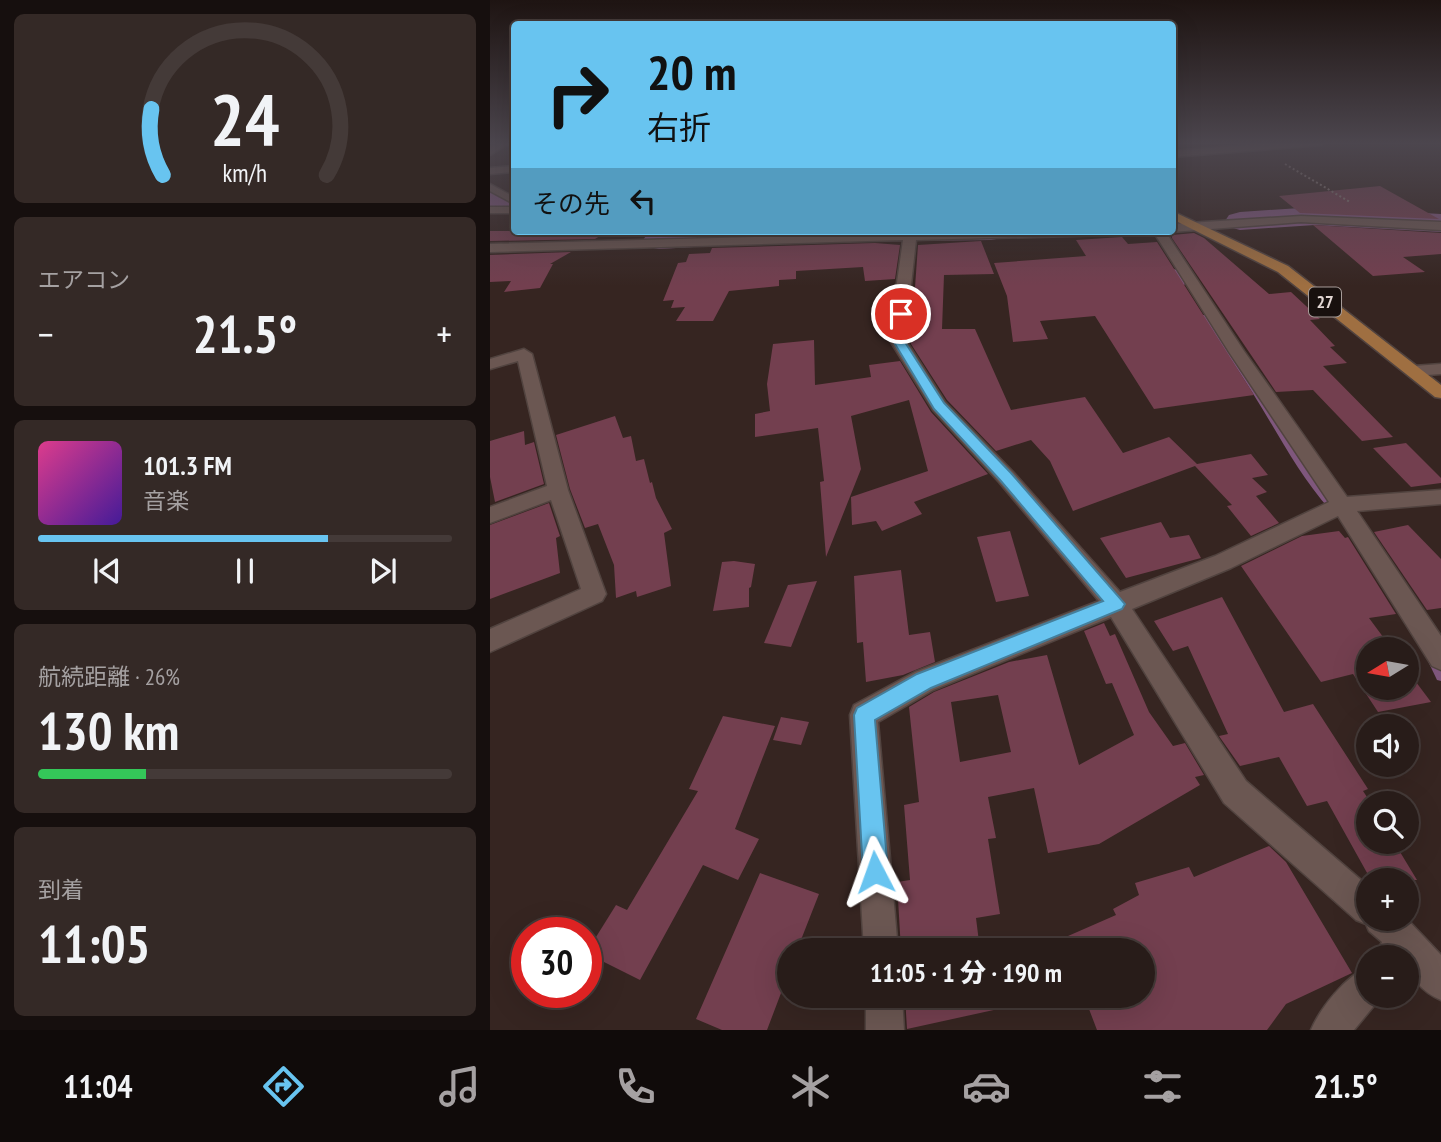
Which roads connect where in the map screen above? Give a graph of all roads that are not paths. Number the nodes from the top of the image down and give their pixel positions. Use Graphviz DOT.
graph roads {
  1 [pos="495,190"];
  2 [pos="511,199"];
  3 [pos="490,210"];
  4 [pos="511,210"];
  5 [pos="1176,216"];
  6 [pos="1193,223"];
  7 [pos="1441,226"];
  8 [pos="1176,228"];
  9 [pos="648,235"];
  10 [pos="977,235"];
  11 [pos="1162,235"];
  12 [pos="749,236"];
  13 [pos="910,237"];
  14 [pos="644,244"];
  15 [pos="490,248"];
  16 [pos="490,364"];
  17 [pos="1441,369"];
  18 [pos="1414,371"];
  19 [pos="1441,393"];
  20 [pos="558,490"];
  21 [pos="1441,497"];
  22 [pos="1342,505"];
  23 [pos="490,515"];
  24 [pos="1116,604"];
  25 [pos="490,641"];
  26 [pos="1441,658"];
  27 [pos="1356,898"];
  28 [pos="880,938"];
  29 [pos="1393,939"];
  30 [pos="1441,982"];
  31 [pos="1356,999"];
  32 [pos="884,1008"];
  33 [pos="885,1030"];
  34 [pos="1330,1030"];
  1 -- 2 [label="street"];
  3 -- 4 [label="street"];
  5 -- 6 [label="main road, 27"];
  6 -- 7 [label="street"];
  6 -- 8 [label="street"];
  6 -- 18 [label="main road, 27"];
  9 -- 14 [label="street"];
  10 -- 13 [label="street"];
  11 -- 22 [label="street"];
  12 -- 13 [label="street"];
  12 -- 14 [label="street"];
  13 -- 24 [label="street"];
  14 -- 15 [label="street"];
  16 -- 20 [label="street"];
  17 -- 18 [label="street"];
  18 -- 19 [label="main road, 27"];
  20 -- 23 [label="street"];
  20 -- 25 [label="street"];
  21 -- 22 [label="street"];
  22 -- 24 [label="street"];
  22 -- 26 [label="street"];
  24 -- 27 [label="street"];
  24 -- 28 [label="street"];
  29 -- 30 [label="street"];
  31 -- 34 [label="street"];
  32 -- 33 [label="street"];
}
